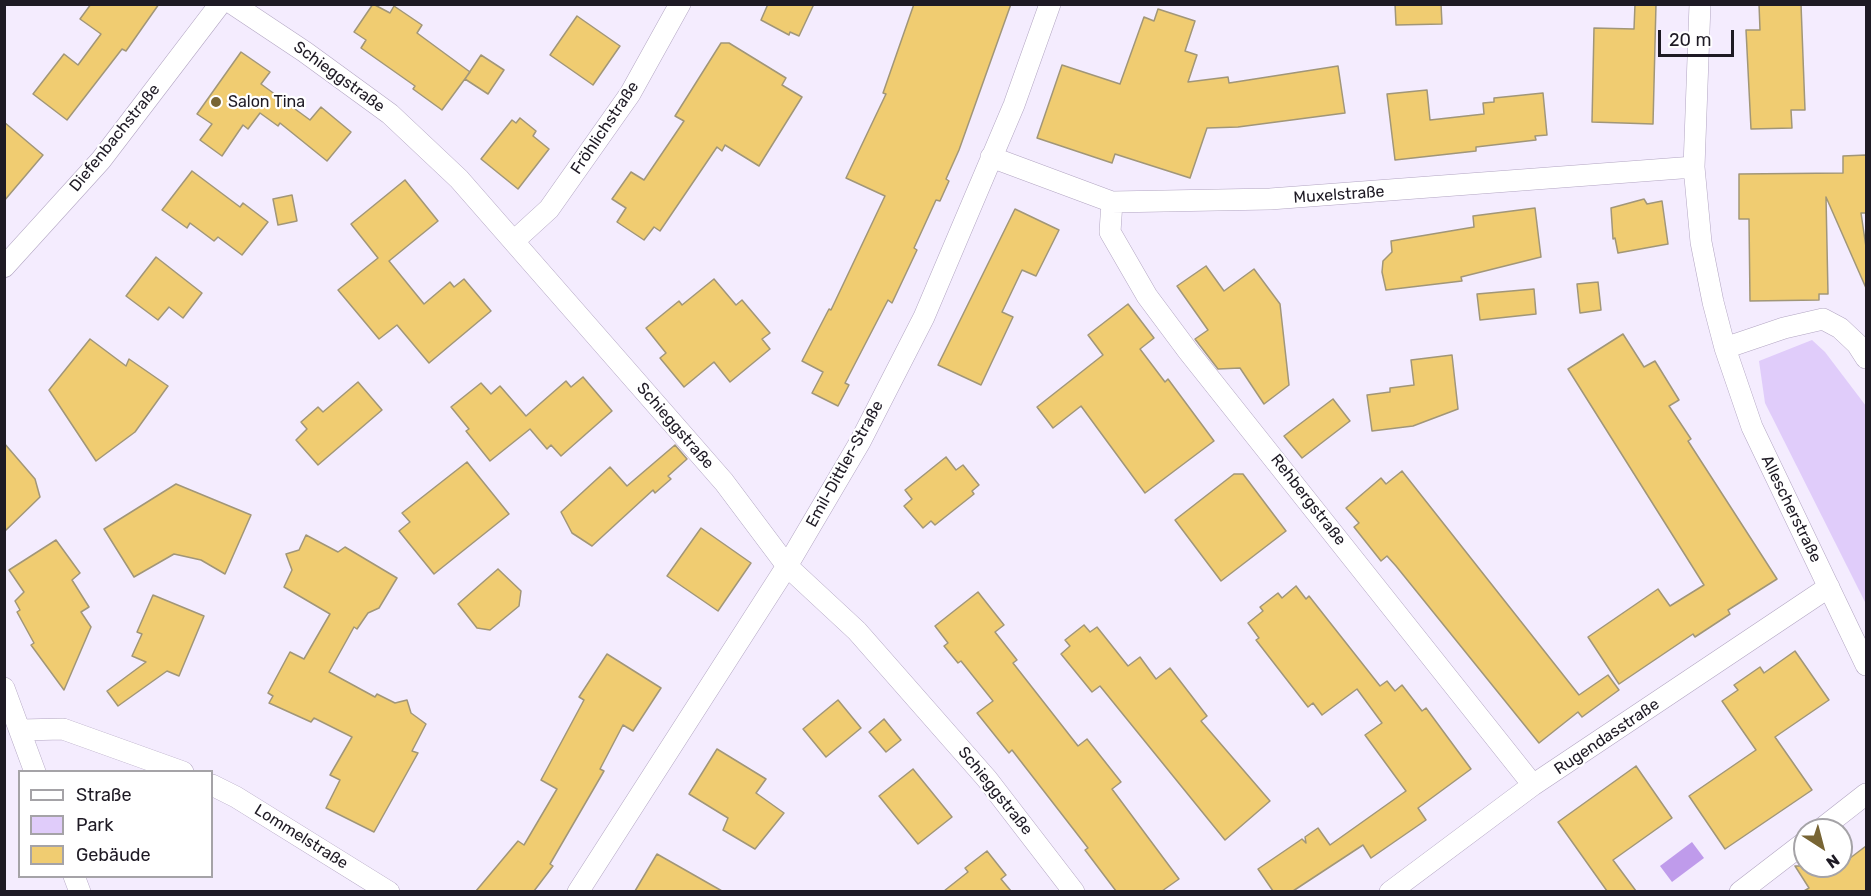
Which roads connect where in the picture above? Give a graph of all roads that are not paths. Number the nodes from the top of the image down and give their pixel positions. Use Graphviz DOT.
graph roads {
  1 [pos="220,4"];
  2 [pos="233,4"];
  3 [pos="681,4"];
  4 [pos="1050,4"];
  5 [pos="1700,4"];
  6 [pos="991,158"];
  7 [pos="1694,167"];
  8 [pos="1112,202"];
  9 [pos="514,241"];
  10 [pos="4,267"];
  11 [pos="1725,348"];
  12 [pos="1866,358"];
  13 [pos="787,566"];
  14 [pos="1829,587"];
  15 [pos="1866,665"];
  16 [pos="4,688"];
  17 [pos="21,730"];
  18 [pos="35,770"];
  19 [pos="180,770"];
  20 [pos="1533,785"];
  21 [pos="213,786"];
  22 [pos="1866,794"];
  23 [pos="1835,818"];
  24 [pos="1793,851"];
  25 [pos="389,891"];
  26 [pos="578,891"];
  27 [pos="1074,891"];
  28 [pos="1390,891"];
  29 [pos="1740,891"];
  1 -- 10 [label="street, Diefenbachstraße"];
  2 -- 9 [label="street, Schieggstraße"];
  3 -- 9 [label="street, Fröhlichstraße"];
  4 -- 6 [label="street, Emil-Dittler-Straße"];
  5 -- 7 [label="street, Allescherstraße"];
  6 -- 8 [label="street, Muxelstraße"];
  6 -- 13 [label="street, Emil-Dittler-Straße"];
  7 -- 8 [label="street, Muxelstraße"];
  7 -- 11 [label="street, Allescherstraße"];
  8 -- 20 [label="street, Rehbergstraße"];
  9 -- 13 [label="street, Schieggstraße"];
  11 -- 12 [label="street"];
  11 -- 14 [label="street, Allescherstraße"];
  13 -- 26 [label="street, Emil-Dittler-Straße"];
  13 -- 27 [label="street, Schieggstraße"];
  14 -- 15 [label="street, Allescherstraße"];
  14 -- 20 [label="street, Rugendasstraße"];
  16 -- 17 [label="street"];
  17 -- 18 [label="street"];
  17 -- 19 [label="street"];
  20 -- 28 [label="street, Rugendasstraße"];
  21 -- 25 [label="street, Lommelstraße"];
  22 -- 23 [label="street"];
  24 -- 29 [label="street"];
}
